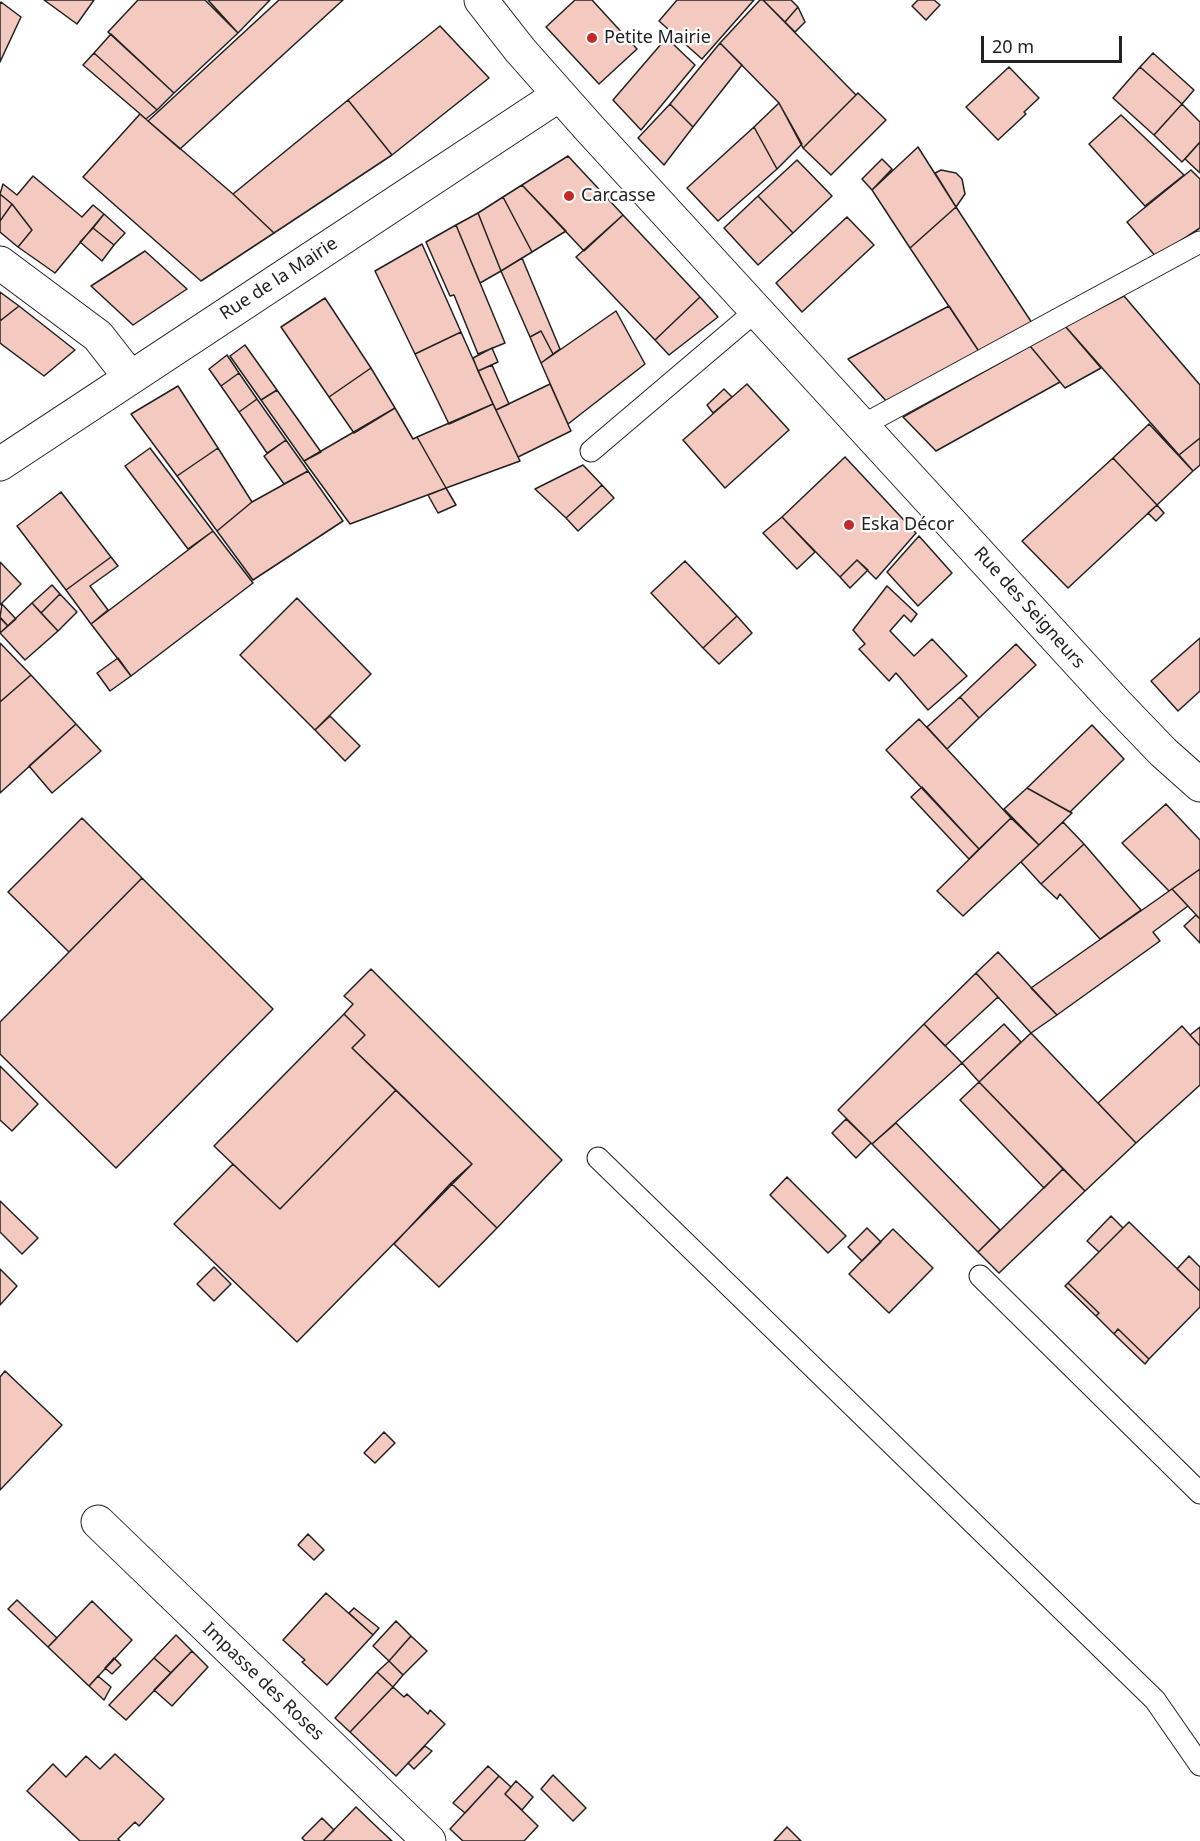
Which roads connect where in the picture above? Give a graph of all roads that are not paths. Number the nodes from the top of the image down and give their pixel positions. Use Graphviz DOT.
graph roads {
  1 [pos="481,0"];
  2 [pos="559,95"];
  3 [pos="1200,242"];
  4 [pos="0,263"];
  5 [pos="757,310"];
  6 [pos="130,377"];
  7 [pos="863,425"];
  8 [pos="591,451"];
  9 [pos="0,464"];
  10 [pos="1200,785"];
  11 [pos="598,1158"];
  12 [pos="980,1276"];
  13 [pos="1200,1493"];
  14 [pos="98,1522"];
  15 [pos="1200,1765"];
  16 [pos="429,1841"];
  1 -- 2 [label="street, Rue des Seigneurs"];
  2 -- 5 [label="street, Rue des Seigneurs"];
  2 -- 6 [label="street, Rue de la Mairie"];
  3 -- 7 [label="lane"];
  4 -- 6 [label="street"];
  5 -- 7 [label="street, Rue des Seigneurs"];
  5 -- 8 [label="lane"];
  6 -- 9 [label="street, Rue de la Mairie"];
  7 -- 10 [label="street, Rue des Seigneurs"];
  11 -- 15 [label="lane"];
  12 -- 13 [label="lane"];
  14 -- 16 [label="street, Impasse des Roses"];
}
